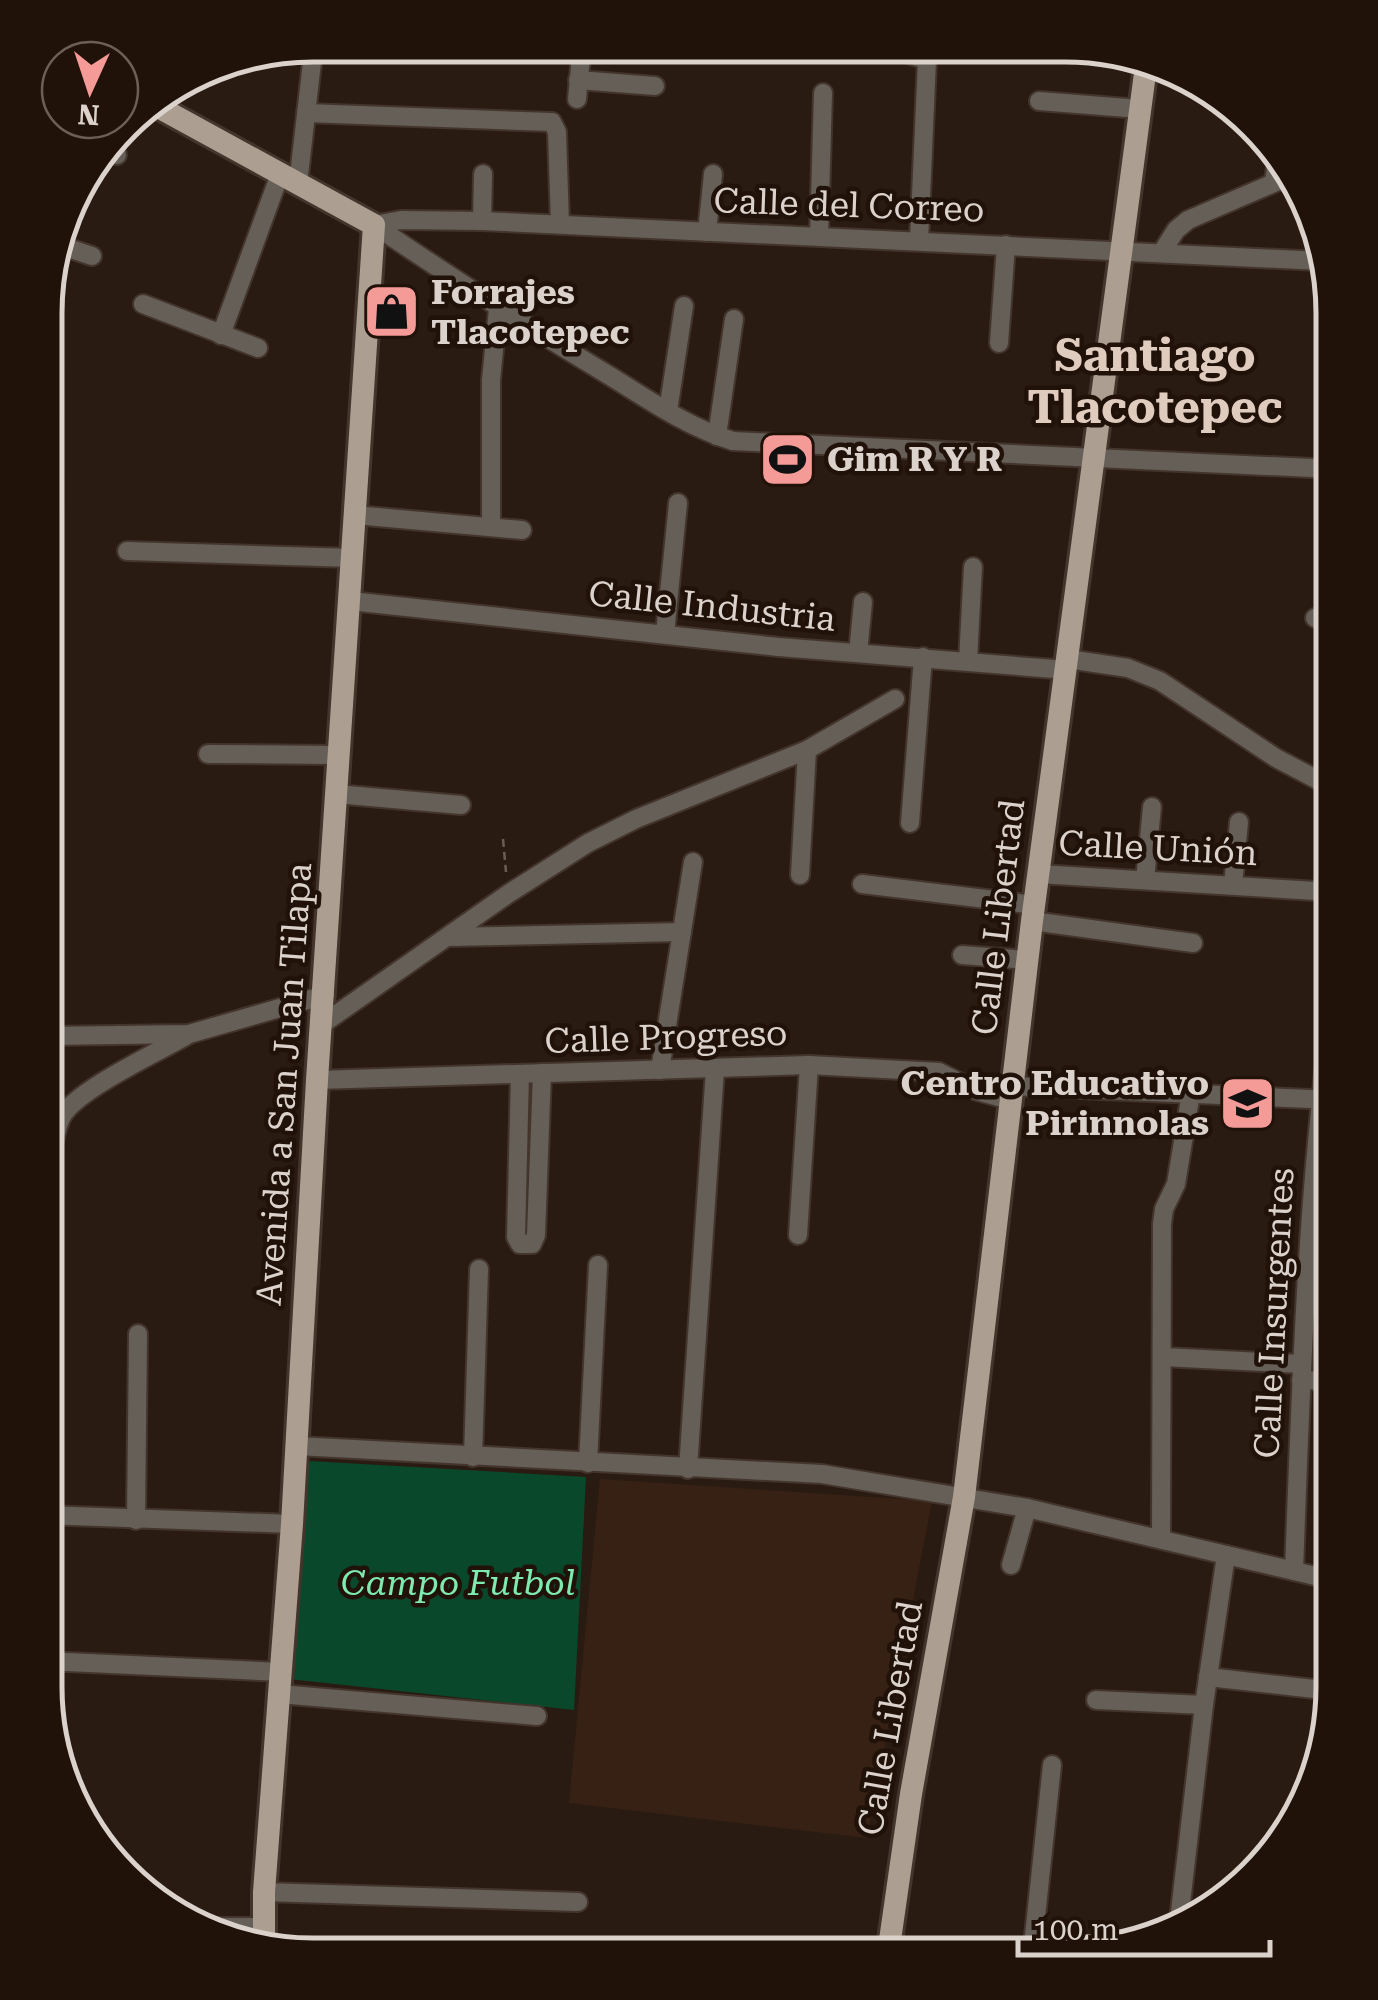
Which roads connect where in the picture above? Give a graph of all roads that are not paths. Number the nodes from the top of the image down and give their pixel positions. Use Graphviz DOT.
graph roads {
  1 [pos="929,62"];
  2 [pos="312,63"];
  3 [pos="580,63"];
  4 [pos="1145,76"];
  5 [pos="655,86"];
  6 [pos="823,93"];
  7 [pos="1039,100"];
  8 [pos="1140,108"];
  9 [pos="166,111"];
  10 [pos="306,113"];
  11 [pos="482,174"];
  12 [pos="713,174"];
  13 [pos="289,179"];
  14 [pos="1277,181"];
  15 [pos="482,220"];
  16 [pos="560,224"];
  17 [pos="374,225"];
  18 [pos="707,232"];
  19 [pos="820,236"];
  20 [pos="919,241"];
  21 [pos="1006,244"];
  22 [pos="71,249"];
  23 [pos="1121,250"];
  24 [pos="1162,252"];
  25 [pos="92,256"];
  26 [pos="1310,260"];
  27 [pos="143,304"];
  28 [pos="684,306"];
  29 [pos="498,310"];
  30 [pos="734,320"];
  31 [pos="221,335"];
  32 [pos="998,343"];
  33 [pos="258,348"];
  34 [pos="668,411"];
  35 [pos="717,436"];
  36 [pos="1095,459"];
  37 [pos="1316,468"];
  38 [pos="678,503"];
  39 [pos="355,516"];
  40 [pos="491,526"];
  41 [pos="522,530"];
  42 [pos="127,551"];
  43 [pos="352,558"];
  44 [pos="973,567"];
  45 [pos="350,601"];
  46 [pos="862,602"];
  47 [pos="665,634"];
  48 [pos="858,653"];
  49 [pos="924,657"];
  50 [pos="968,661"];
  51 [pos="1068,665"];
  52 [pos="895,699"];
  53 [pos="807,750"];
  54 [pos="208,754"];
  55 [pos="340,756"];
  56 [pos="1316,779"];
  57 [pos="336,794"];
  58 [pos="461,804"];
  59 [pos="1152,807"];
  60 [pos="1239,822"];
  61 [pos="910,823"];
  62 [pos="692,862"];
  63 [pos="1039,874"];
  64 [pos="800,875"];
  65 [pos="1145,880"];
  66 [pos="862,884"];
  67 [pos="1233,885"];
  68 [pos="1316,891"];
  69 [pos="1033,913"];
  70 [pos="682,932"];
  71 [pos="448,938"];
  72 [pos="1194,943"];
  73 [pos="962,954"];
  74 [pos="1027,960"];
  75 [pos="325,995"];
  76 [pos="322,1025"];
  77 [pos="189,1034"];
  78 [pos="62,1036"];
  79 [pos="809,1065"];
  80 [pos="716,1068"];
  81 [pos="660,1070"];
  82 [pos="520,1074"];
  83 [pos="542,1074"];
  84 [pos="317,1080"];
  85 [pos="1011,1093"];
  86 [pos="1192,1093"];
  87 [pos="1315,1099"];
  88 [pos="520,1106"];
  89 [pos="541,1106"];
  90 [pos="62,1118"];
  91 [pos="1315,1220"];
  92 [pos="798,1236"];
  93 [pos="598,1265"];
  94 [pos="480,1268"];
  95 [pos="138,1334"];
  96 [pos="1163,1357"];
  97 [pos="1302,1372"];
  98 [pos="1315,1376"];
  99 [pos="297,1446"];
  100 [pos="473,1456"];
  101 [pos="588,1463"];
  102 [pos="688,1469"];
  103 [pos="964,1497"];
  104 [pos="1028,1508"];
  105 [pos="62,1516"];
  106 [pos="136,1520"];
  107 [pos="292,1524"];
  108 [pos="1161,1538"];
  109 [pos="1226,1556"];
  110 [pos="1011,1565"];
  111 [pos="1294,1570"];
  112 [pos="1315,1576"];
  113 [pos="62,1663"];
  114 [pos="1208,1677"];
  115 [pos="280,1683"];
  116 [pos="1315,1689"];
  117 [pos="1096,1700"];
  118 [pos="1204,1705"];
  119 [pos="538,1716"];
  120 [pos="1052,1765"];
  121 [pos="264,1892"];
  122 [pos="578,1902"];
  123 [pos="1180,1909"];
  124 [pos="263,1933"];
  125 [pos="890,1938"];
  126 [pos="1034,1938"];
  1 -- 20 [label="street"];
  2 -- 10 [label="street"];
  3 -- 5 [label="street"];
  4 -- 8 [label="main road, Calle Libertad"];
  6 -- 19 [label="street"];
  7 -- 8 [label="street"];
  8 -- 23 [label="main road, Calle Libertad"];
  9 -- 13 [label="main road"];
  10 -- 13 [label="street"];
  10 -- 16 [label="street"];
  11 -- 15 [label="street"];
  12 -- 18 [label="street"];
  13 -- 17 [label="main road"];
  13 -- 31 [label="street"];
  14 -- 24 [label="street"];
  15 -- 16 [label="street, Calle del Correo"];
  15 -- 17 [label="street, Calle del Correo"];
  16 -- 18 [label="street, Calle del Correo"];
  17 -- 29 [label="street"];
  17 -- 39 [label="main road, Avenida a San Juan Tilapa"];
  18 -- 19 [label="street, Calle del Correo"];
  19 -- 20 [label="street, Calle del Correo"];
  20 -- 21 [label="street, Calle del Correo"];
  21 -- 23 [label="street, Calle del Correo"];
  21 -- 32 [label="street"];
  22 -- 25 [label="street"];
  23 -- 24 [label="street, Calle del Correo"];
  23 -- 36 [label="main road, Calle Libertad"];
  24 -- 26 [label="street, Calle del Correo"];
  27 -- 31 [label="street"];
  28 -- 34 [label="street"];
  29 -- 34 [label="street"];
  29 -- 40 [label="street"];
  30 -- 35 [label="street"];
  31 -- 33 [label="street"];
  34 -- 35 [label="street"];
  35 -- 36 [label="street"];
  36 -- 37 [label="street"];
  36 -- 51 [label="main road, Calle Libertad"];
  38 -- 47 [label="street"];
  39 -- 40 [label="street"];
  39 -- 43 [label="main road, Avenida a San Juan Tilapa"];
  40 -- 41 [label="street"];
  42 -- 43 [label="street"];
  43 -- 45 [label="main road, Avenida a San Juan Tilapa"];
  44 -- 50 [label="street"];
  45 -- 47 [label="street, Calle Industria"];
  45 -- 55 [label="main road, Avenida a San Juan Tilapa"];
  46 -- 48 [label="street"];
  47 -- 48 [label="street, Calle Industria"];
  48 -- 49 [label="street, Calle Industria"];
  49 -- 50 [label="street, Calle Industria"];
  49 -- 61 [label="street"];
  50 -- 51 [label="street, Calle Industria"];
  51 -- 56 [label="street, Calle Industria"];
  51 -- 63 [label="main road, Calle Libertad"];
  52 -- 53 [label="street"];
  53 -- 64 [label="street"];
  53 -- 71 [label="street"];
  54 -- 55 [label="street"];
  55 -- 57 [label="main road, Avenida a San Juan Tilapa"];
  57 -- 58 [label="street"];
  57 -- 75 [label="main road, Avenida a San Juan Tilapa"];
  59 -- 65 [label="street"];
  60 -- 67 [label="street"];
  62 -- 70 [label="street"];
  63 -- 65 [label="street, Calle Unión"];
  63 -- 69 [label="main road, Calle Libertad"];
  65 -- 67 [label="street, Calle Unión"];
  66 -- 69 [label="street"];
  67 -- 68 [label="street, Calle Unión"];
  69 -- 72 [label="street"];
  69 -- 74 [label="main road, Calle Libertad"];
  70 -- 71 [label="street"];
  70 -- 81 [label="street"];
  71 -- 76 [label="street"];
  73 -- 74 [label="street"];
  74 -- 85 [label="main road, Calle Libertad"];
  75 -- 76 [label="main road, Avenida a San Juan Tilapa"];
  75 -- 77 [label="street"];
  76 -- 84 [label="main road, Avenida a San Juan Tilapa"];
  77 -- 78 [label="street"];
  77 -- 90 [label="street"];
  79 -- 80 [label="street, Calle Progreso"];
  79 -- 85 [label="street, Calle Progreso"];
  79 -- 92 [label="street"];
  80 -- 81 [label="street, Calle Progreso"];
  80 -- 102 [label="street"];
  81 -- 83 [label="street, Calle Progreso"];
  82 -- 83 [label="street, Calle Progreso"];
  82 -- 84 [label="street, Calle Progreso"];
  82 -- 88 [label="street"];
  83 -- 89 [label="street"];
  84 -- 99 [label="main road, Avenida a San Juan Tilapa"];
  85 -- 86 [label="street, Calle Progreso"];
  85 -- 103 [label="main road, Calle Libertad"];
  86 -- 87 [label="street, Calle Progreso"];
  86 -- 96 [label="street"];
  88 -- 89 [label="street"];
  88 -- 89 [label="street"];
  91 -- 97 [label="street, Calle Insurgentes"];
  93 -- 101 [label="street"];
  94 -- 100 [label="street"];
  95 -- 106 [label="street"];
  96 -- 97 [label="street"];
  96 -- 108 [label="street"];
  97 -- 98 [label="street"];
  97 -- 111 [label="street, Calle Insurgentes"];
  99 -- 100 [label="street"];
  99 -- 107 [label="main road, Avenida a San Juan Tilapa"];
  100 -- 101 [label="street"];
  101 -- 102 [label="street"];
  102 -- 103 [label="street"];
  103 -- 104 [label="street"];
  103 -- 125 [label="main road, Calle Libertad"];
  104 -- 108 [label="street"];
  104 -- 110 [label="street"];
  105 -- 106 [label="street"];
  106 -- 107 [label="street"];
  107 -- 115 [label="main road, Avenida a San Juan Tilapa"];
  108 -- 109 [label="street"];
  109 -- 111 [label="street"];
  109 -- 114 [label="street"];
  111 -- 112 [label="street"];
  113 -- 115 [label="street"];
  114 -- 116 [label="street"];
  114 -- 118 [label="street"];
  115 -- 119 [label="street"];
  115 -- 121 [label="main road, Avenida a San Juan Tilapa"];
  117 -- 118 [label="street"];
  118 -- 123 [label="street"];
  120 -- 126 [label="street"];
  121 -- 122 [label="street"];
  121 -- 124 [label="main road, Avenida a San Juan Tilapa"];
}
